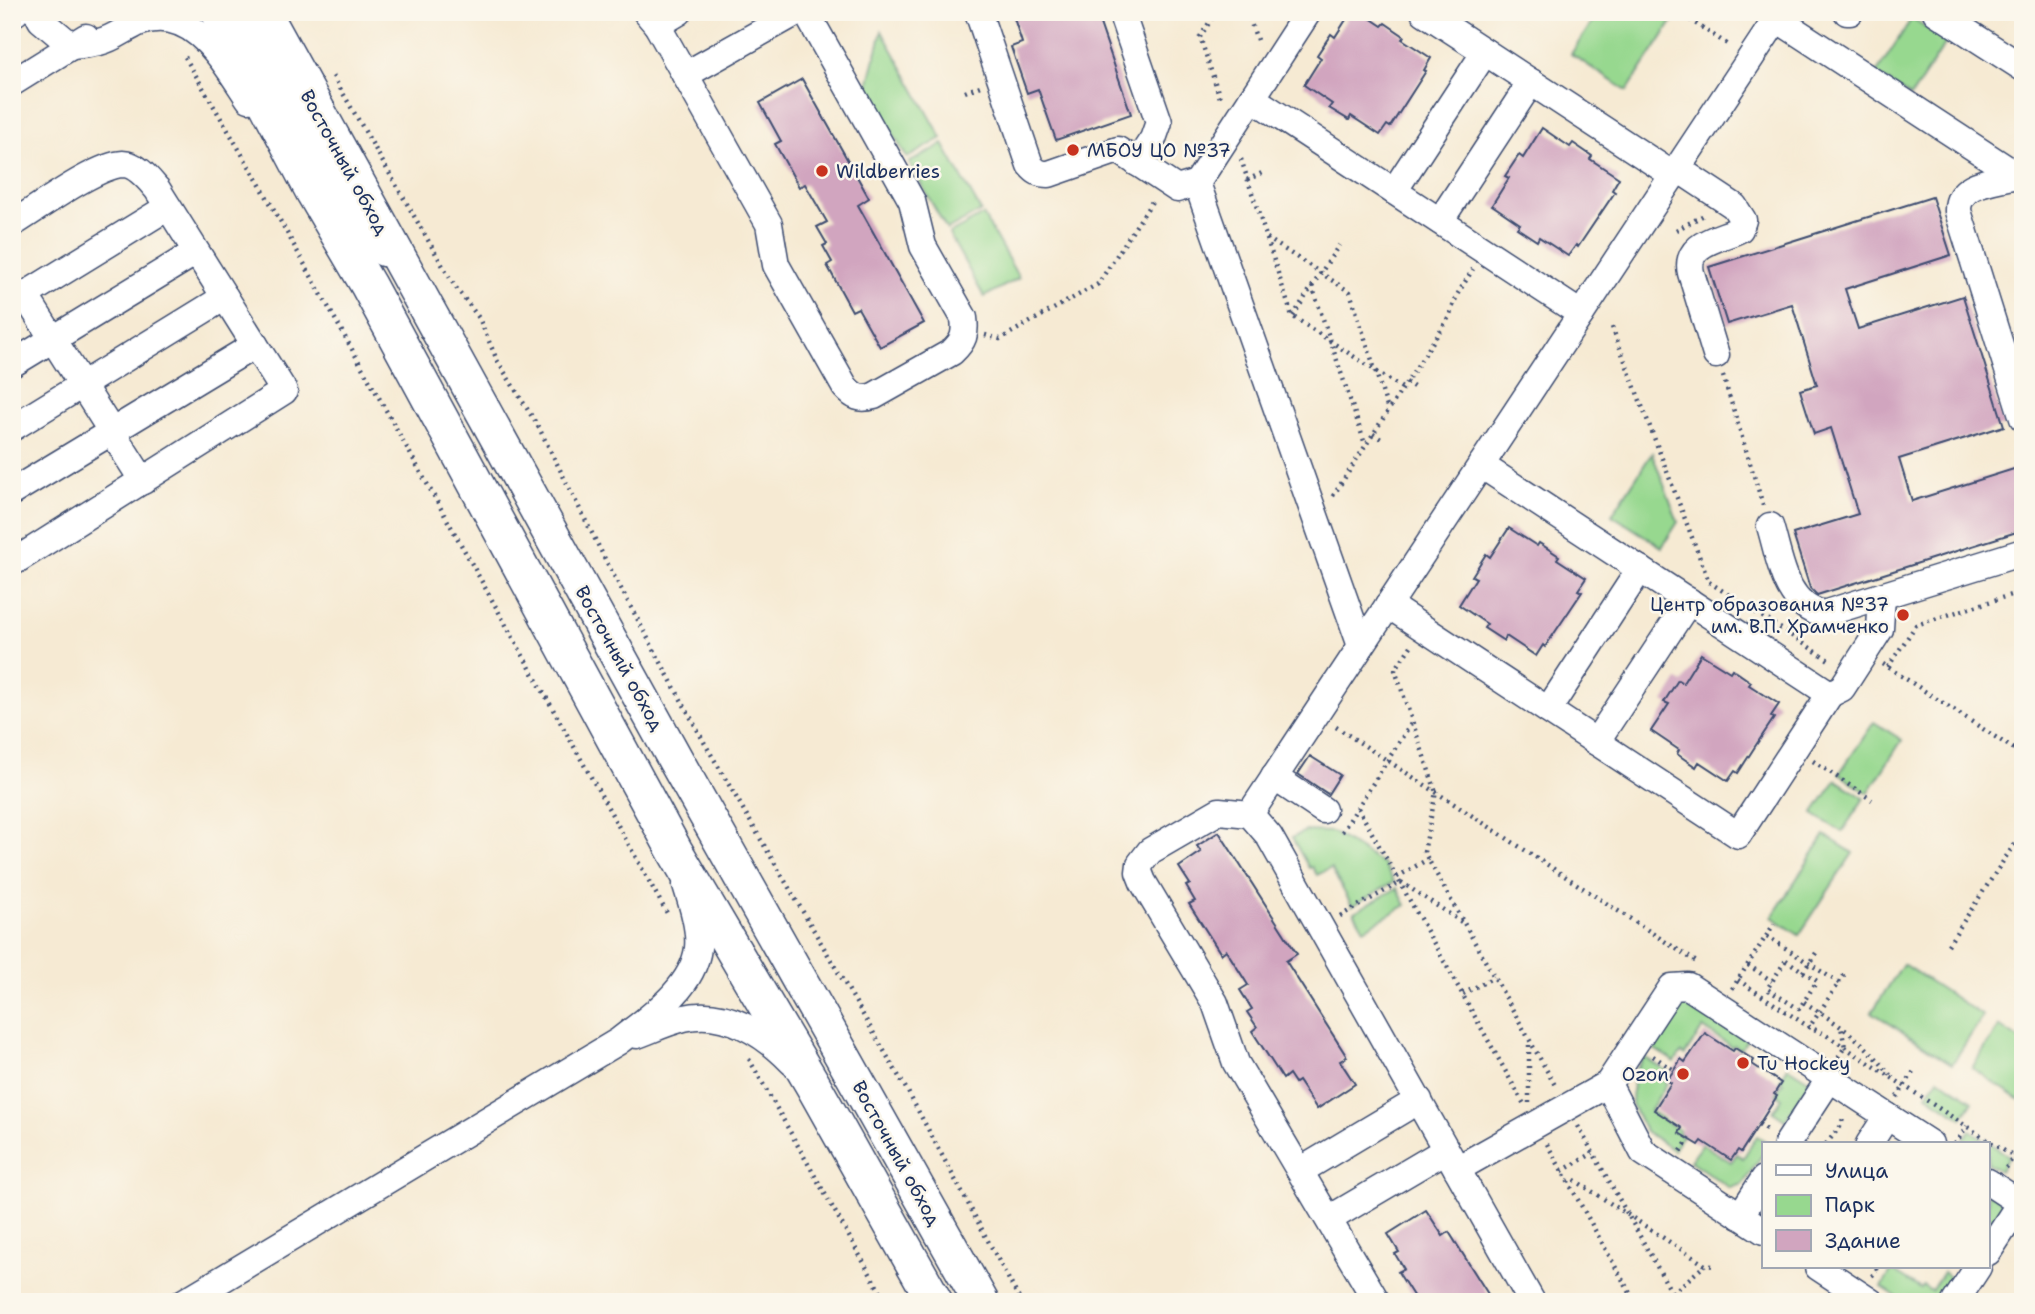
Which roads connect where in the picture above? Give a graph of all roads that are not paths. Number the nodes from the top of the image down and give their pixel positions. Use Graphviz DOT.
graph roads {
  1 [pos="37,12"];
  2 [pos="219,12"];
  3 [pos="238,12"];
  4 [pos="263,12"];
  5 [pos="797,12"];
  6 [pos="806,12"];
  7 [pos="978,12"];
  8 [pos="1121,12"];
  9 [pos="1308,12"];
  10 [pos="1424,12"];
  11 [pos="1936,12"];
  12 [pos="123,13"];
  13 [pos="660,16"];
  14 [pos="1779,16"];
  15 [pos="72,46"];
  16 [pos="1485,52"];
  17 [pos="2023,68"];
  18 [pos="685,75"];
  19 [pos="1531,82"];
  20 [pos="12,83"];
  21 [pos="1252,98"];
  22 [pos="1137,163"];
  23 [pos="1675,172"];
  24 [pos="2020,174"];
  25 [pos="1197,183"];
  26 [pos="1394,191"];
  27 [pos="314,193"];
  28 [pos="168,207"];
  29 [pos="1440,221"];
  30 [pos="12,224"];
  31 [pos="196,252"];
  32 [pos="225,297"];
  33 [pos="420,298"];
  34 [pos="18,299"];
  35 [pos="1581,314"];
  36 [pos="53,339"];
  37 [pos="255,345"];
  38 [pos="1716,355"];
  39 [pos="12,364"];
  40 [pos="82,385"];
  41 [pos="2023,418"];
  42 [pos="12,428"];
  43 [pos="112,432"];
  44 [pos="1481,465"];
  45 [pos="143,481"];
  46 [pos="12,492"];
  47 [pos="1770,526"];
  48 [pos="2023,552"];
  49 [pos="12,563"];
  50 [pos="1640,569"];
  51 [pos="1882,596"];
  52 [pos="1689,601"];
  53 [pos="1388,605"];
  54 [pos="1361,646"];
  55 [pos="1830,694"];
  56 [pos="1548,710"];
  57 [pos="1597,742"];
  58 [pos="1274,778"];
  59 [pos="1323,810"];
  60 [pos="1250,814"];
  61 [pos="676,853"];
  62 [pos="619,1041"];
  63 [pos="1827,1077"];
  64 [pos="1608,1084"];
  65 [pos="813,1085"];
  66 [pos="1419,1100"];
  67 [pos="1887,1116"];
  68 [pos="1777,1137"];
  69 [pos="1870,1142"];
  70 [pos="1927,1142"];
  71 [pos="1452,1159"];
  72 [pos="1300,1171"];
  73 [pos="1762,1182"];
  74 [pos="1990,1183"];
  75 [pos="2021,1204"];
  76 [pos="1740,1216"];
  77 [pos="1329,1220"];
  78 [pos="1762,1230"];
  79 [pos="1990,1249"];
  80 [pos="1820,1268"];
  81 [pos="1977,1268"];
  82 [pos="184,1302"];
  83 [pos="935,1302"];
  84 [pos="981,1302"];
  85 [pos="1377,1302"];
  86 [pos="1532,1302"];
  87 [pos="1871,1302"];
  88 [pos="1955,1302"];
  1 -- 15 [label="lane"];
  2 -- 27 [label="main road, Восточный обход"];
  3 -- 33 [label="lane"];
  4 -- 33 [label="main road, Восточный обход"];
  5 -- 18 [label="lane"];
  6 -- 18 [label="lane"];
  7 -- 22 [label="lane"];
  8 -- 22 [label="lane"];
  9 -- 21 [label="lane"];
  10 -- 16 [label="lane"];
  11 -- 17 [label="lane"];
  12 -- 15 [label="lane"];
  13 -- 18 [label="lane"];
  14 -- 23 [label="lane"];
  14 -- 24 [label="lane"];
  15 -- 20 [label="lane"];
  15 -- 27 [label="lane"];
  16 -- 19 [label="lane"];
  16 -- 26 [label="lane"];
  19 -- 23 [label="lane"];
  19 -- 29 [label="lane"];
  21 -- 25 [label="lane"];
  21 -- 26 [label="lane"];
  22 -- 25 [label="lane"];
  23 -- 35 [label="lane"];
  23 -- 38 [label="lane"];
  24 -- 41 [label="lane"];
  25 -- 54 [label="lane"];
  26 -- 29 [label="lane"];
  27 -- 61 [label="main road, Восточный обход"];
  28 -- 30 [label="lane"];
  28 -- 31 [label="lane"];
  28 -- 34 [label="lane"];
  29 -- 35 [label="lane"];
  31 -- 32 [label="lane"];
  31 -- 36 [label="lane"];
  32 -- 37 [label="lane"];
  32 -- 40 [label="lane"];
  33 -- 84 [label="main road, Восточный обход"];
  34 -- 36 [label="lane"];
  35 -- 44 [label="lane"];
  36 -- 39 [label="lane"];
  36 -- 40 [label="lane"];
  37 -- 43 [label="lane"];
  37 -- 45 [label="lane"];
  40 -- 42 [label="lane"];
  40 -- 43 [label="lane"];
  43 -- 45 [label="lane"];
  43 -- 46 [label="lane"];
  44 -- 50 [label="lane"];
  44 -- 53 [label="lane"];
  45 -- 49 [label="lane"];
  47 -- 51 [label="lane"];
  48 -- 51 [label="lane"];
  50 -- 52 [label="lane"];
  50 -- 56 [label="lane"];
  51 -- 55 [label="lane"];
  52 -- 55 [label="lane"];
  52 -- 57 [label="lane"];
  53 -- 54 [label="lane"];
  53 -- 56 [label="lane"];
  54 -- 58 [label="lane"];
  55 -- 57 [label="lane"];
  56 -- 57 [label="lane"];
  58 -- 59 [label="lane"];
  58 -- 60 [label="lane"];
  60 -- 66 [label="lane"];
  60 -- 72 [label="lane"];
  61 -- 62 [label="lane"];
  61 -- 65 [label="main road, Восточный обход"];
  62 -- 65 [label="lane"];
  62 -- 82 [label="lane"];
  63 -- 64 [label="lane"];
  63 -- 67 [label="lane"];
  63 -- 68 [label="lane"];
  64 -- 71 [label="lane"];
  64 -- 76 [label="lane"];
  65 -- 83 [label="main road, Восточный обход"];
  66 -- 71 [label="lane"];
  66 -- 72 [label="lane"];
  67 -- 69 [label="lane"];
  67 -- 70 [label="lane"];
  71 -- 77 [label="lane"];
  71 -- 86 [label="lane"];
  72 -- 77 [label="lane"];
  73 -- 76 [label="lane"];
  74 -- 75 [label="lane"];
  75 -- 79 [label="lane"];
  76 -- 78 [label="lane"];
  77 -- 85 [label="lane"];
  80 -- 87 [label="lane"];
  81 -- 88 [label="lane"];
}
